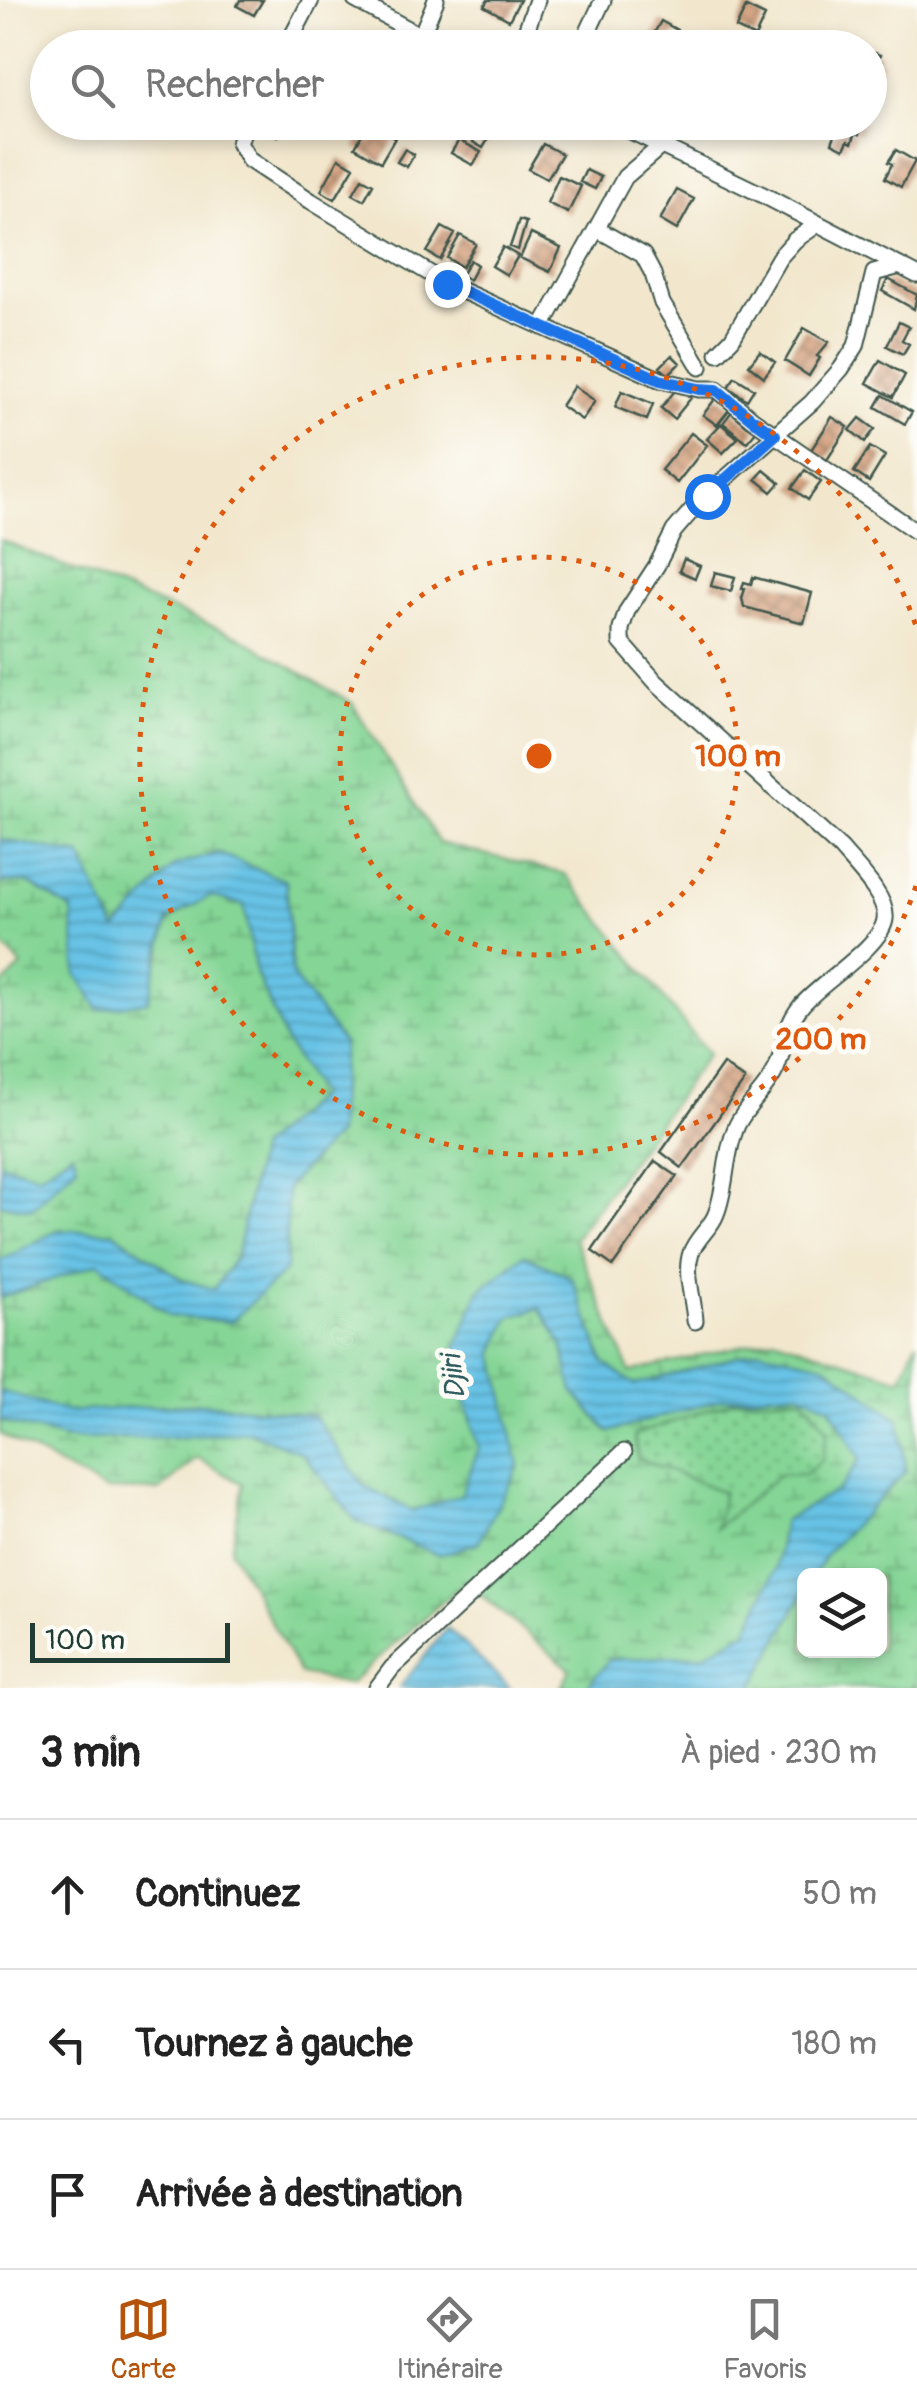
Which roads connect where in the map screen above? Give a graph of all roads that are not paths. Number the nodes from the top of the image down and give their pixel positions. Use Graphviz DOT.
graph roads {
  1 [pos="310,0"];
  2 [pos="355,0"];
  3 [pos="436,0"];
  4 [pos="537,0"];
  5 [pos="602,0"];
  6 [pos="295,30"];
  7 [pos="410,30"];
  8 [pos="424,30"];
  9 [pos="526,30"];
  10 [pos="589,30"];
  11 [pos="240,140"];
  12 [pos="649,140"];
  13 [pos="661,146"];
  14 [pos="818,224"];
  15 [pos="597,229"];
  16 [pos="900,266"];
  17 [pos="917,274"];
  18 [pos="542,328"];
  19 [pos="718,353"];
  20 [pos="700,367"];
  21 [pos="775,435"];
  22 [pos="917,532"];
  23 [pos="695,1321"];
  24 [pos="624,1452"];
  25 [pos="376,1688"];
  1 -- 6 [label="street"];
  2 -- 7 [label="street"];
  3 -- 8 [label="street"];
  4 -- 9 [label="street"];
  5 -- 10 [label="street"];
  11 -- 18 [label="street"];
  12 -- 13 [label="street"];
  13 -- 14 [label="street"];
  13 -- 15 [label="street"];
  14 -- 16 [label="street"];
  14 -- 19 [label="street"];
  15 -- 18 [label="street"];
  15 -- 20 [label="street"];
  16 -- 17 [label="street"];
  16 -- 21 [label="street"];
  18 -- 21 [label="street"];
  21 -- 22 [label="street"];
  21 -- 23 [label="street"];
  24 -- 25 [label="street"];
}
